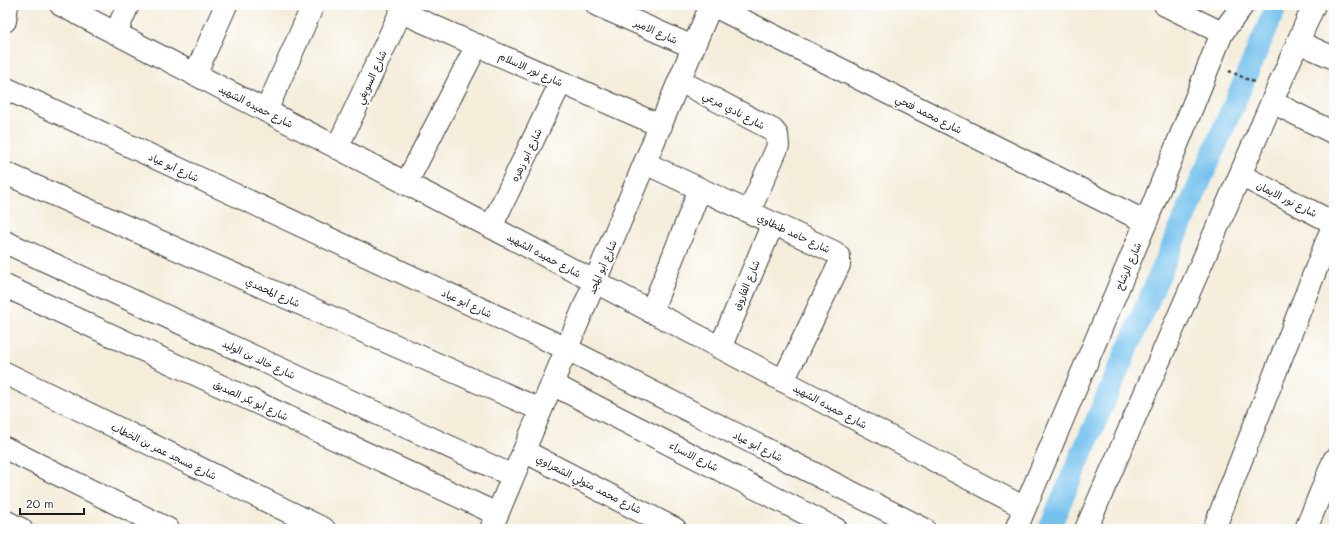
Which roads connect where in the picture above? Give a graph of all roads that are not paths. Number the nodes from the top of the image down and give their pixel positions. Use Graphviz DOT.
graph roads {
  1 [pos="7,5"];
  2 [pos="61,5"];
  3 [pos="128,5"];
  4 [pos="226,5"];
  5 [pos="314,5"];
  6 [pos="597,5"];
  7 [pos="712,5"];
  8 [pos="1165,5"];
  9 [pos="1243,5"];
  10 [pos="1314,5"];
  11 [pos="403,8"];
  12 [pos="5,21"];
  13 [pos="1222,32"];
  14 [pos="116,33"];
  15 [pos="1298,42"];
  16 [pos="478,45"];
  17 [pos="694,47"];
  18 [pos="1334,58"];
  19 [pos="195,75"];
  20 [pos="680,81"];
  21 [pos="561,82"];
  22 [pos="5,88"];
  23 [pos="1274,97"];
  24 [pos="266,111"];
  25 [pos="660,126"];
  26 [pos="1334,133"];
  27 [pos="337,148"];
  28 [pos="645,163"];
  29 [pos="5,173"];
  30 [pos="1240,176"];
  31 [pos="406,184"];
  32 [pos="700,189"];
  33 [pos="749,212"];
  34 [pos="1146,222"];
  35 [pos="773,223"];
  36 [pos="1334,223"];
  37 [pos="491,227"];
  38 [pos="5,242"];
  39 [pos="596,282"];
  40 [pos="5,286"];
  41 [pos="651,312"];
  42 [pos="720,348"];
  43 [pos="567,349"];
  44 [pos="5,373"];
  45 [pos="783,381"];
  46 [pos="552,384"];
  47 [pos="541,410"];
  48 [pos="5,448"];
  49 [pos="524,450"];
  50 [pos="1334,460"];
  51 [pos="513,476"];
  52 [pos="1025,508"];
  53 [pos="5,521"];
  54 [pos="496,524"];
  55 [pos="21,529"];
  56 [pos="168,529"];
  57 [pos="324,529"];
  58 [pos="675,529"];
  59 [pos="836,529"];
  60 [pos="924,529"];
  61 [pos="1016,529"];
  62 [pos="1086,529"];
  63 [pos="1214,529"];
  64 [pos="1306,529"];
  1 -- 12 [label="street"];
  2 -- 14 [label="street, شارع حميده الشهيد"];
  3 -- 14 [label="street"];
  4 -- 19 [label="street"];
  5 -- 24 [label="street"];
  6 -- 17 [label="street, شارع الامير"];
  7 -- 17 [label="street, شارع أبو المجد"];
  7 -- 34 [label="street, شارع محمد فتحي"];
  8 -- 13 [label="street"];
  9 -- 13 [label="street, شارع الرشاح"];
  10 -- 15 [label="street"];
  11 -- 16 [label="street, شارع نور الاسلام"];
  11 -- 27 [label="street, شارع السويفي"];
  13 -- 34 [label="street, شارع الرشاح"];
  14 -- 19 [label="street, شارع حميده الشهيد"];
  15 -- 18 [label="street"];
  15 -- 23 [label="street"];
  16 -- 21 [label="street, شارع نور الاسلام"];
  16 -- 31 [label="street"];
  17 -- 20 [label="street, شارع أبو المجد"];
  19 -- 24 [label="street, شارع حميده الشهيد"];
  20 -- 25 [label="street, شارع أبو المجد"];
  20 -- 33 [label="street, شارع نادي مرعي"];
  21 -- 25 [label="street, شارع نور الاسلام"];
  21 -- 37 [label="street, شارع ابو زهره"];
  22 -- 43 [label="street, شارع أبو عياد"];
  23 -- 26 [label="street"];
  23 -- 30 [label="street"];
  24 -- 27 [label="street, شارع حميده الشهيد"];
  25 -- 28 [label="street, شارع أبو المجد"];
  27 -- 31 [label="street, شارع حميده الشهيد"];
  28 -- 32 [label="street, شارع حامد طنطاوي"];
  28 -- 39 [label="street, شارع أبو المجد"];
  29 -- 47 [label="street, شارع المحمدي"];
  30 -- 36 [label="street, شارع نور الايمان"];
  30 -- 62 [label="street"];
  31 -- 37 [label="street, شارع حميده الشهيد"];
  32 -- 33 [label="street, شارع حامد طنطاوي"];
  32 -- 41 [label="street"];
  33 -- 35 [label="street, شارع حامد طنطاوي"];
  34 -- 52 [label="street, شارع الرشاح"];
  35 -- 42 [label="street, شارع الفاروق"];
  35 -- 45 [label="street, شارع حامد طنطاوي"];
  36 -- 63 [label="street"];
  37 -- 39 [label="street, شارع حميده الشهيد"];
  38 -- 51 [label="street, شارع خالد بن الوليد"];
  39 -- 41 [label="street, شارع حميده الشهيد"];
  39 -- 43 [label="street, شارع أبو المجد"];
  40 -- 54 [label="street, شارع أبو بكر الصديق"];
  41 -- 42 [label="street, شارع حميده الشهيد"];
  42 -- 45 [label="street, شارع حميده الشهيد"];
  43 -- 46 [label="street, شارع أبو المجد"];
  43 -- 60 [label="street, شارع أبو عياد"];
  44 -- 57 [label="street, شارع مسجد عمر بن الخطاب"];
  45 -- 52 [label="street, شارع حميده الشهيد"];
  46 -- 47 [label="street, شارع أبو المجد"];
  46 -- 59 [label="street, شارع الاسراء"];
  47 -- 49 [label="street, شارع أبو المجد"];
  48 -- 56 [label="street"];
  49 -- 51 [label="street, شارع أبو المجد"];
  49 -- 58 [label="street, شارع محمد متولي الشعراوي"];
  50 -- 64 [label="street"];
  51 -- 54 [label="street, شارع أبو المجد"];
  52 -- 61 [label="street, شارع الرشاح"];
  53 -- 55 [label="street"];
}
